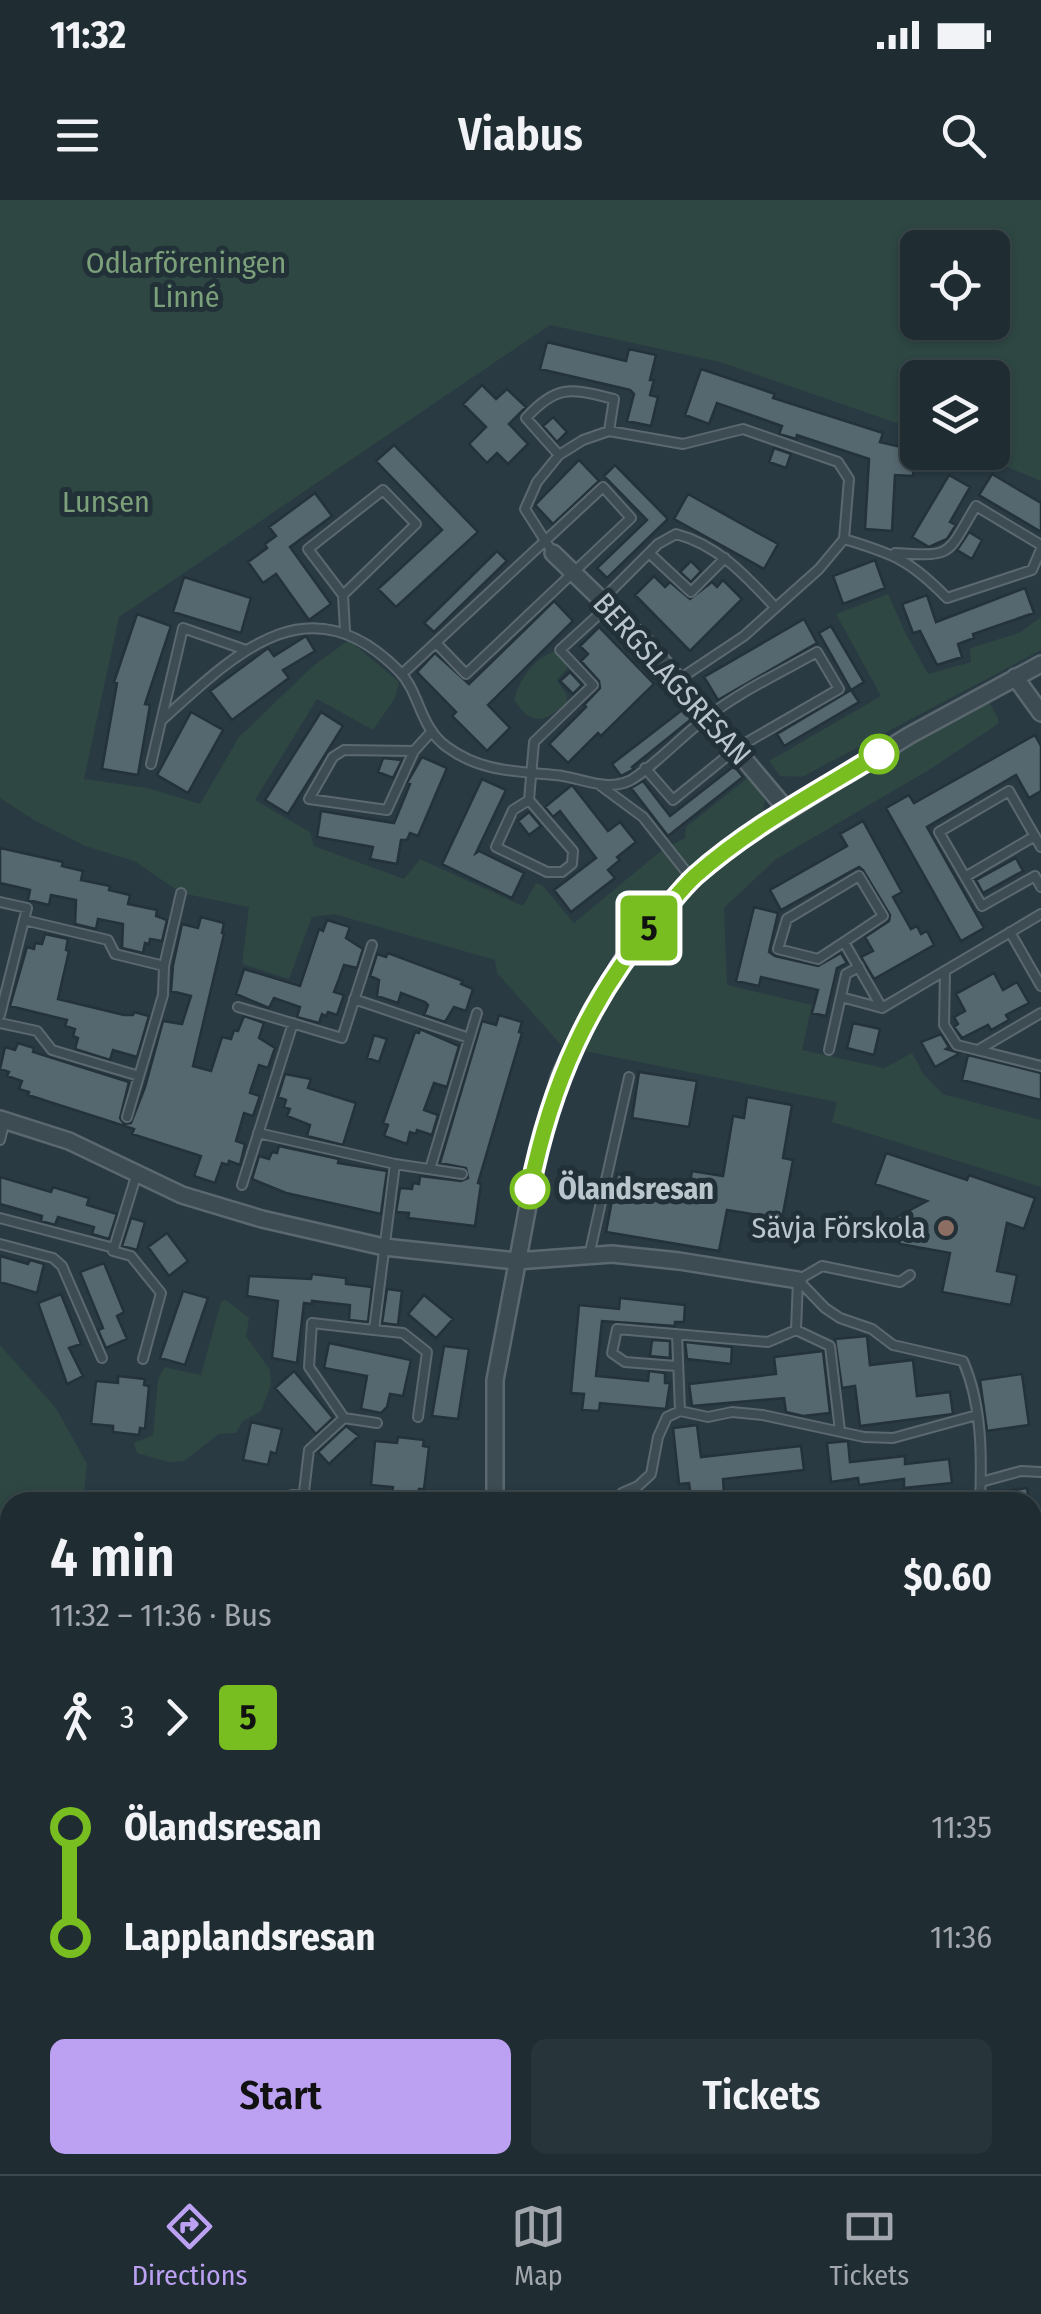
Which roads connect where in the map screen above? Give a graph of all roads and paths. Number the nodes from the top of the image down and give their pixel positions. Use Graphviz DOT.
graph roads {
  1 [pos="609,430"];
  2 [pos="559,454"];
  3 [pos="844,539"];
  4 [pos="549,547"];
  5 [pos="1041,547"];
  6 [pos="890,553"];
  7 [pos="649,554"];
  8 [pos="726,558"];
  9 [pos="573,572"];
  10 [pos="343,595"];
  11 [pos="605,603"];
  12 [pos="775,608"];
  13 [pos="344,631"];
  14 [pos="437,644"];
  15 [pos="246,650"];
  16 [pos="1041,664"];
  17 [pos="402,674"];
  18 [pos="1015,677"];
  19 [pos="678,680"];
  20 [pos="1041,714"];
  21 [pos="709,715"];
  22 [pos="161,721"];
  23 [pos="432,732"];
  24 [pos="737,748"];
  25 [pos="414,751"];
  26 [pos="151,764"];
  27 [pos="645,768"];
  28 [pos="531,774"];
  29 [pos="601,786"];
  30 [pos="529,800"];
  31 [pos="787,810"];
  32 [pos="1035,836"];
  33 [pos="1041,847"];
  34 [pos="965,877"];
  35 [pos="692,878"];
  36 [pos="1041,887"];
  37 [pos="181,893"];
  38 [pos="0,902"];
  39 [pos="1040,918"];
  40 [pos="24,920"];
  41 [pos="1010,932"];
  42 [pos="844,942"];
  43 [pos="372,945"];
  44 [pos="164,966"];
  45 [pos="859,968"];
  46 [pos="945,970"];
  47 [pos="1041,986"];
  48 [pos="841,997"];
  49 [pos="354,999"];
  50 [pos="238,1007"];
  51 [pos="882,1008"];
  52 [pos="477,1013"];
  53 [pos="1041,1013"];
  54 [pos="0,1019"];
  55 [pos="293,1024"];
  56 [pos="469,1038"];
  57 [pos="828,1050"];
  58 [pos="978,1050"];
  59 [pos="1041,1066"];
  60 [pos="140,1076"];
  61 [pos="628,1077"];
  62 [pos="127,1116"];
  63 [pos="3,1120"];
  64 [pos="258,1133"];
  65 [pos="0,1140"];
  66 [pos="395,1164"];
  67 [pos="430,1169"];
  68 [pos="137,1173"];
  69 [pos="462,1174"];
  70 [pos="242,1185"];
  71 [pos="0,1219"];
  72 [pos="0,1244"];
  73 [pos="384,1247"];
  74 [pos="114,1248"];
  75 [pos="589,1256"];
  76 [pos="516,1261"];
  77 [pos="910,1275"];
  78 [pos="798,1280"];
  79 [pos="374,1330"];
  80 [pos="796,1330"];
  81 [pos="677,1334"];
  82 [pos="102,1358"];
  83 [pos="143,1359"];
  84 [pos="676,1366"];
  85 [pos="680,1411"];
  86 [pos="976,1415"];
  87 [pos="418,1417"];
  88 [pos="344,1418"];
  89 [pos="377,1423"];
  90 [pos="840,1432"];
  91 [pos="1041,1472"];
  92 [pos="981,1482"];
  93 [pos="297,1492"];
  94 [pos="496,1492"];
  95 [pos="624,1492"];
  96 [pos="980,1492"];
  1 -- 2 [label="lane"];
  1 -- 2 [label="lane"];
  1 -- 3 [label="lane"];
  2 -- 4 [label="lane"];
  3 -- 6 [label="lane"];
  3 -- 12 [label="lane"];
  4 -- 9 [label="street, BERGSLAGSRESAN"];
  4 -- 9 [label="lane"];
  4 -- 14 [label="lane"];
  5 -- 6 [label="lane"];
  5 -- 6 [label="lane"];
  7 -- 8 [label="lane"];
  7 -- 8 [label="lane"];
  7 -- 11 [label="lane"];
  8 -- 12 [label="lane"];
  9 -- 11 [label="street, BERGSLAGSRESAN"];
  9 -- 14 [label="lane"];
  10 -- 10 [label="lane"];
  10 -- 13 [label="lane"];
  11 -- 19 [label="street, BERGSLAGSRESAN"];
  11 -- 28 [label="lane"];
  12 -- 19 [label="lane"];
  13 -- 15 [label="lane"];
  13 -- 17 [label="lane"];
  14 -- 17 [label="lane"];
  15 -- 22 [label="lane"];
  15 -- 22 [label="lane"];
  16 -- 18 [label="street"];
  17 -- 23 [label="lane"];
  18 -- 20 [label="street"];
  18 -- 31 [label="street"];
  19 -- 21 [label="street, BERGSLAGSRESAN"];
  21 -- 24 [label="street, BERGSLAGSRESAN"];
  21 -- 24 [label="lane"];
  21 -- 27 [label="lane"];
  22 -- 26 [label="lane"];
  23 -- 25 [label="lane"];
  23 -- 28 [label="lane"];
  24 -- 27 [label="lane"];
  24 -- 31 [label="street, BERGSLAGSRESAN"];
  25 -- 25 [label="lane"];
  27 -- 29 [label="lane"];
  28 -- 29 [label="lane"];
  28 -- 30 [label="lane"];
  29 -- 35 [label="lane"];
  30 -- 30 [label="lane"];
  31 -- 35 [label="street"];
  32 -- 33 [label="lane"];
  32 -- 34 [label="lane"];
  32 -- 34 [label="lane"];
  34 -- 36 [label="lane"];
  35 -- 76 [label="street"];
  37 -- 44 [label="lane"];
  38 -- 40 [label="lane"];
  39 -- 41 [label="lane"];
  40 -- 44 [label="lane"];
  40 -- 54 [label="lane"];
  41 -- 46 [label="lane"];
  41 -- 47 [label="lane"];
  42 -- 42 [label="lane"];
  42 -- 45 [label="lane"];
  43 -- 49 [label="lane"];
  44 -- 60 [label="lane"];
  45 -- 48 [label="lane"];
  45 -- 51 [label="lane"];
  46 -- 51 [label="lane"];
  46 -- 58 [label="lane"];
  48 -- 51 [label="lane"];
  48 -- 57 [label="lane"];
  49 -- 55 [label="lane"];
  49 -- 56 [label="lane"];
  50 -- 55 [label="lane"];
  52 -- 56 [label="lane"];
  53 -- 58 [label="lane"];
  54 -- 60 [label="lane"];
  55 -- 64 [label="lane"];
  56 -- 67 [label="lane"];
  58 -- 59 [label="lane"];
  60 -- 62 [label="lane"];
  61 -- 75 [label="lane"];
  63 -- 65 [label="lane"];
  63 -- 68 [label="street"];
  64 -- 66 [label="lane"];
  64 -- 70 [label="lane"];
  66 -- 67 [label="lane"];
  66 -- 73 [label="lane"];
  67 -- 69 [label="lane"];
  68 -- 73 [label="street"];
  68 -- 74 [label="lane"];
  71 -- 74 [label="lane"];
  72 -- 82 [label="lane"];
  73 -- 76 [label="street"];
  73 -- 79 [label="lane"];
  74 -- 83 [label="lane"];
  75 -- 76 [label="street"];
  75 -- 78 [label="street"];
  76 -- 94 [label="street"];
  77 -- 78 [label="lane"];
  78 -- 80 [label="lane"];
  78 -- 86 [label="lane"];
  79 -- 87 [label="lane"];
  79 -- 88 [label="lane"];
  80 -- 81 [label="lane"];
  80 -- 90 [label="lane"];
  81 -- 84 [label="lane"];
  81 -- 84 [label="lane"];
  84 -- 85 [label="lane"];
  85 -- 90 [label="lane"];
  85 -- 95 [label="lane"];
  86 -- 90 [label="lane"];
  86 -- 92 [label="lane"];
  88 -- 89 [label="lane"];
  88 -- 93 [label="lane"];
  91 -- 92 [label="lane"];
  92 -- 96 [label="lane"];
}
